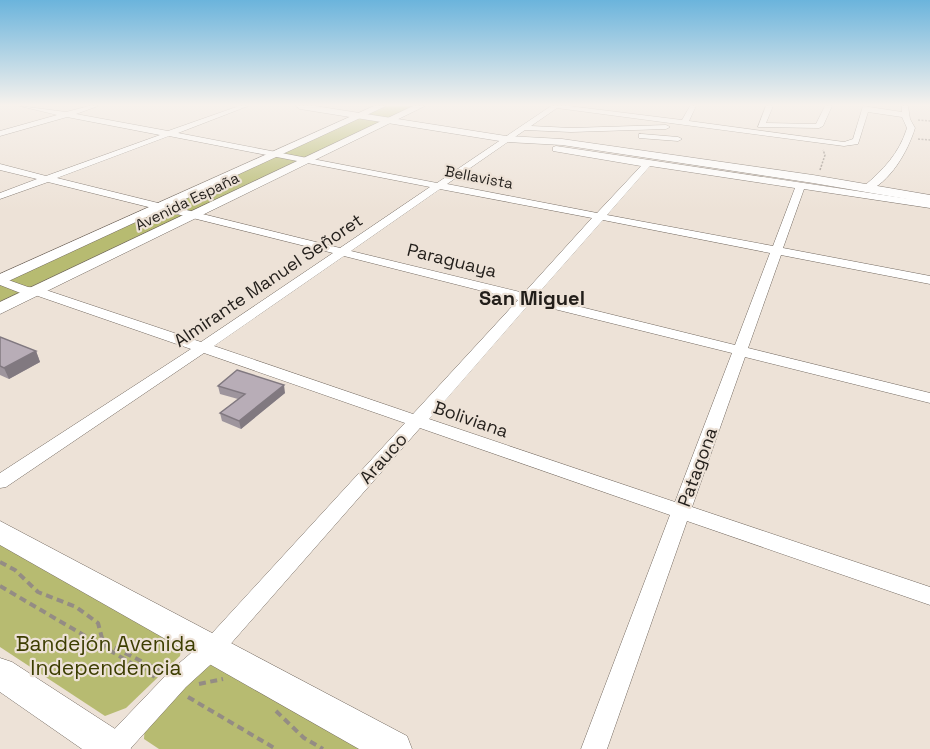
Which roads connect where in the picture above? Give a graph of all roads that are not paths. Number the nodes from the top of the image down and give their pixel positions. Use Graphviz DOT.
graph roads {
  1 [pos="148,141"];
  2 [pos="214,141"];
  3 [pos="303,141"];
  4 [pos="350,141"];
  5 [pos="504,141"];
  6 [pos="543,141"];
  7 [pos="812,141"];
  8 [pos="856,141"];
  9 [pos="908,141"];
  10 [pos="556,149"];
  11 [pos="274,154"];
  12 [pos="311,160"];
  13 [pos="647,163"];
  14 [pos="0,168"];
  15 [pos="45,179"];
  16 [pos="807,182"];
  17 [pos="438,185"];
  18 [pos="866,189"];
  19 [pos="0,196"];
  20 [pos="930,199"];
  21 [pos="930,205"];
  22 [pos="161,206"];
  23 [pos="198,216"];
  24 [pos="600,216"];
  25 [pos="777,251"];
  26 [pos="343,252"];
  27 [pos="0,280"];
  28 [pos="930,280"];
  29 [pos="36,291"];
  30 [pos="527,297"];
  31 [pos="0,309"];
  32 [pos="202,348"];
  33 [pos="740,351"];
  34 [pos="930,398"];
  35 [pos="417,421"];
  36 [pos="0,482"];
  37 [pos="681,511"];
  38 [pos="0,531"];
  39 [pos="930,596"];
  40 [pos="219,664"];
  41 [pos="0,674"];
  42 [pos="113,749"];
  43 [pos="394,749"];
  44 [pos="594,749"];
  1 -- 15 [label="street"];
  2 -- 11 [label="street, Bellavista"];
  3 -- 11 [label="main road, Avenida España"];
  4 -- 12 [label="main road, Avenida España"];
  5 -- 17 [label="street, Almirante Manuel Señoret"];
  6 -- 16 [label="street"];
  7 -- 8 [label="street"];
  9 -- 18 [label="street"];
  10 -- 13 [label="street"];
  11 -- 12 [label="street, Bellavista"];
  11 -- 22 [label="main road, Avenida España"];
  12 -- 17 [label="street, Bellavista"];
  12 -- 23 [label="main road, Avenida España"];
  13 -- 16 [label="street"];
  13 -- 24 [label="street, Arauco"];
  14 -- 15 [label="street, Paraguaya"];
  15 -- 19 [label="street"];
  15 -- 22 [label="street, Paraguaya"];
  16 -- 18 [label="street"];
  16 -- 21 [label="street"];
  16 -- 25 [label="street, Patagona"];
  17 -- 24 [label="street, Bellavista"];
  17 -- 26 [label="street, Almirante Manuel Señoret"];
  18 -- 20 [label="street"];
  22 -- 23 [label="street, Paraguaya"];
  22 -- 27 [label="main road, Avenida España"];
  23 -- 26 [label="street, Paraguaya"];
  23 -- 29 [label="main road, Avenida España"];
  24 -- 25 [label="street, Bellavista"];
  24 -- 30 [label="street, Arauco"];
  25 -- 28 [label="street, Bellavista"];
  25 -- 33 [label="street, Patagona"];
  26 -- 30 [label="street, Paraguaya"];
  26 -- 32 [label="street, Almirante Manuel Señoret"];
  27 -- 29 [label="street, Boliviana"];
  29 -- 31 [label="main road, Avenida España"];
  29 -- 32 [label="street, Boliviana"];
  30 -- 33 [label="street, Paraguaya"];
  30 -- 35 [label="street, Arauco"];
  32 -- 35 [label="street, Boliviana"];
  32 -- 36 [label="street, Almirante Manuel Señoret"];
  33 -- 34 [label="street, Paraguaya"];
  33 -- 37 [label="street, Patagona"];
  35 -- 37 [label="street, Boliviana"];
  35 -- 40 [label="street, Arauco"];
  37 -- 39 [label="street, Boliviana"];
  37 -- 44 [label="street, Patagona"];
  38 -- 40 [label="main road"];
  40 -- 42 [label="street, Arauco"];
  40 -- 43 [label="main road"];
  41 -- 42 [label="main road"];
}
